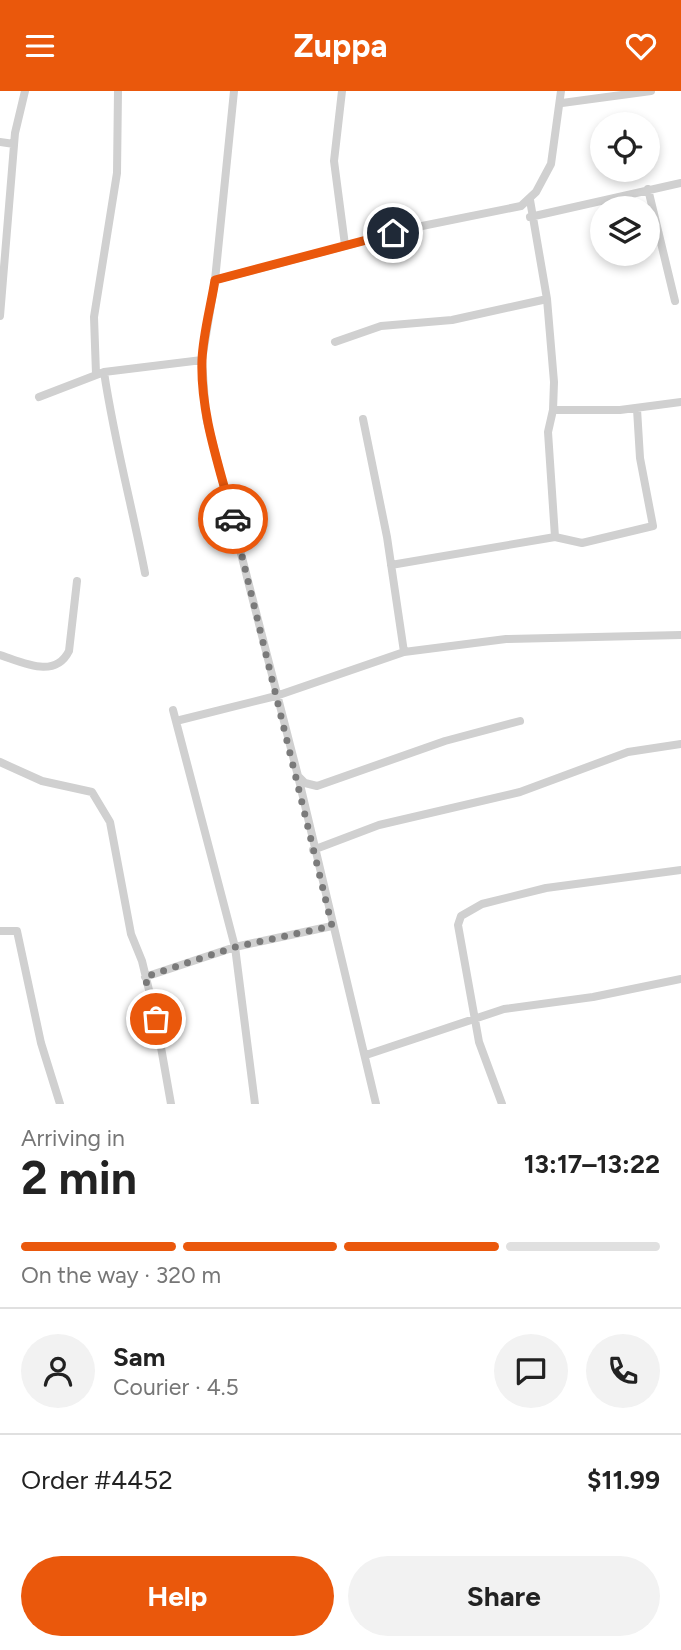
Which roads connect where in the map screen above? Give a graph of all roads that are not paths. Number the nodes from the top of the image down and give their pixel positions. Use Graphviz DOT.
graph roads {
  1 [pos="24,91"];
  2 [pos="118,91"];
  3 [pos="234,91"];
  4 [pos="342,91"];
  5 [pos="561,91"];
  6 [pos="651,91"];
  7 [pos="562,103"];
  8 [pos="0,142"];
  9 [pos="14,144"];
  10 [pos="681,183"];
  11 [pos="648,189"];
  12 [pos="530,200"];
  13 [pos="530,217"];
  14 [pos="3,234"];
  15 [pos="345,245"];
  16 [pos="215,280"];
  17 [pos="547,299"];
  18 [pos="675,301"];
  19 [pos="0,316"];
  20 [pos="335,342"];
  21 [pos="202,360"];
  22 [pos="100,373"];
  23 [pos="39,397"];
  24 [pos="681,402"];
  25 [pos="637,409"];
  26 [pos="553,410"];
  27 [pos="363,419"];
  28 [pos="555,537"];
  29 [pos="391,565"];
  30 [pos="145,573"];
  31 [pos="77,581"];
  32 [pos="681,635"];
  33 [pos="404,652"];
  34 [pos="0,655"];
  35 [pos="276,696"];
  36 [pos="173,710"];
  37 [pos="176,721"];
  38 [pos="520,721"];
  39 [pos="681,744"];
  40 [pos="0,762"];
  41 [pos="298,776"];
  42 [pos="313,850"];
  43 [pos="681,870"];
  44 [pos="332,926"];
  45 [pos="0,931"];
  46 [pos="235,947"];
  47 [pos="145,977"];
  48 [pos="681,979"];
  49 [pos="475,1019"];
  50 [pos="366,1055"];
  51 [pos="60,1104"];
  52 [pos="171,1104"];
  53 [pos="255,1104"];
  54 [pos="376,1104"];
  55 [pos="502,1104"];
  1 -- 9 [label="street"];
  2 -- 22 [label="street"];
  3 -- 16 [label="street"];
  4 -- 15 [label="street"];
  5 -- 7 [label="street"];
  6 -- 7 [label="street"];
  7 -- 12 [label="street"];
  8 -- 9 [label="street"];
  9 -- 14 [label="street"];
  10 -- 11 [label="street"];
  11 -- 13 [label="street"];
  11 -- 18 [label="street"];
  12 -- 13 [label="street"];
  12 -- 15 [label="street"];
  13 -- 17 [label="street"];
  14 -- 19 [label="street"];
  15 -- 16 [label="street"];
  16 -- 21 [label="street"];
  17 -- 20 [label="street"];
  17 -- 26 [label="street"];
  21 -- 22 [label="street"];
  21 -- 35 [label="street"];
  22 -- 23 [label="street"];
  22 -- 30 [label="street"];
  24 -- 25 [label="street"];
  25 -- 26 [label="street"];
  25 -- 28 [label="street"];
  26 -- 28 [label="street"];
  27 -- 29 [label="street"];
  28 -- 29 [label="street"];
  29 -- 33 [label="street"];
  31 -- 34 [label="street"];
  32 -- 33 [label="street"];
  33 -- 35 [label="street"];
  35 -- 37 [label="street"];
  35 -- 41 [label="street"];
  36 -- 37 [label="street"];
  37 -- 46 [label="street"];
  38 -- 41 [label="street"];
  39 -- 42 [label="street"];
  40 -- 47 [label="street"];
  41 -- 42 [label="street"];
  42 -- 44 [label="street"];
  43 -- 49 [label="street"];
  44 -- 46 [label="street"];
  44 -- 50 [label="street"];
  45 -- 51 [label="street"];
  46 -- 47 [label="street"];
  46 -- 53 [label="street"];
  47 -- 52 [label="street"];
  48 -- 49 [label="street"];
  49 -- 50 [label="street"];
  49 -- 55 [label="street"];
  50 -- 54 [label="street"];
}
